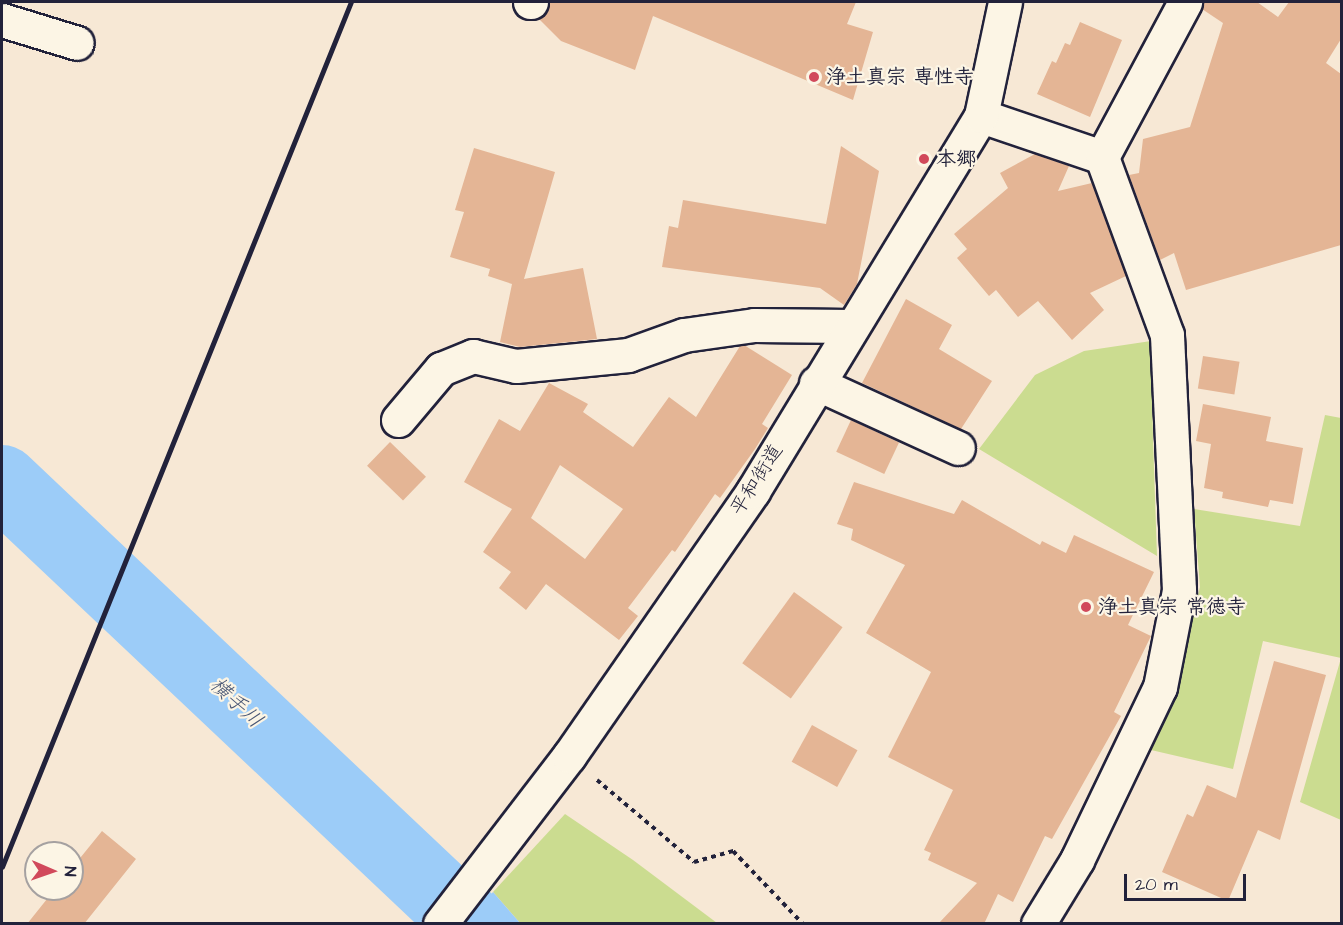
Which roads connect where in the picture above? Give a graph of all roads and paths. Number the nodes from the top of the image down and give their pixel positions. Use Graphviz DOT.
graph roads {
  1 [pos="1005,2"];
  2 [pos="1185,2"];
  3 [pos="2,20"];
  4 [pos="77,43"];
  5 [pos="981,116"];
  6 [pos="1102,157"];
  7 [pos="851,326"];
  8 [pos="816,384"];
  9 [pos="399,420"];
  10 [pos="958,448"];
  11 [pos="560,768"];
  12 [pos="440,924"];
  13 [pos="803,924"];
  14 [pos="1038,924"];
  1 -- 5 [label="street, 平和街道"];
  2 -- 6 [label="street"];
  3 -- 4 [label="street"];
  5 -- 6 [label="street"];
  5 -- 7 [label="street, 平和街道"];
  6 -- 14 [label="street"];
  7 -- 8 [label="street, 平和街道"];
  7 -- 9 [label="street"];
  8 -- 10 [label="street"];
  8 -- 11 [label="street, 平和街道"];
  11 -- 12 [label="street, 平和街道"];
  11 -- 13 [label="path"];
}
